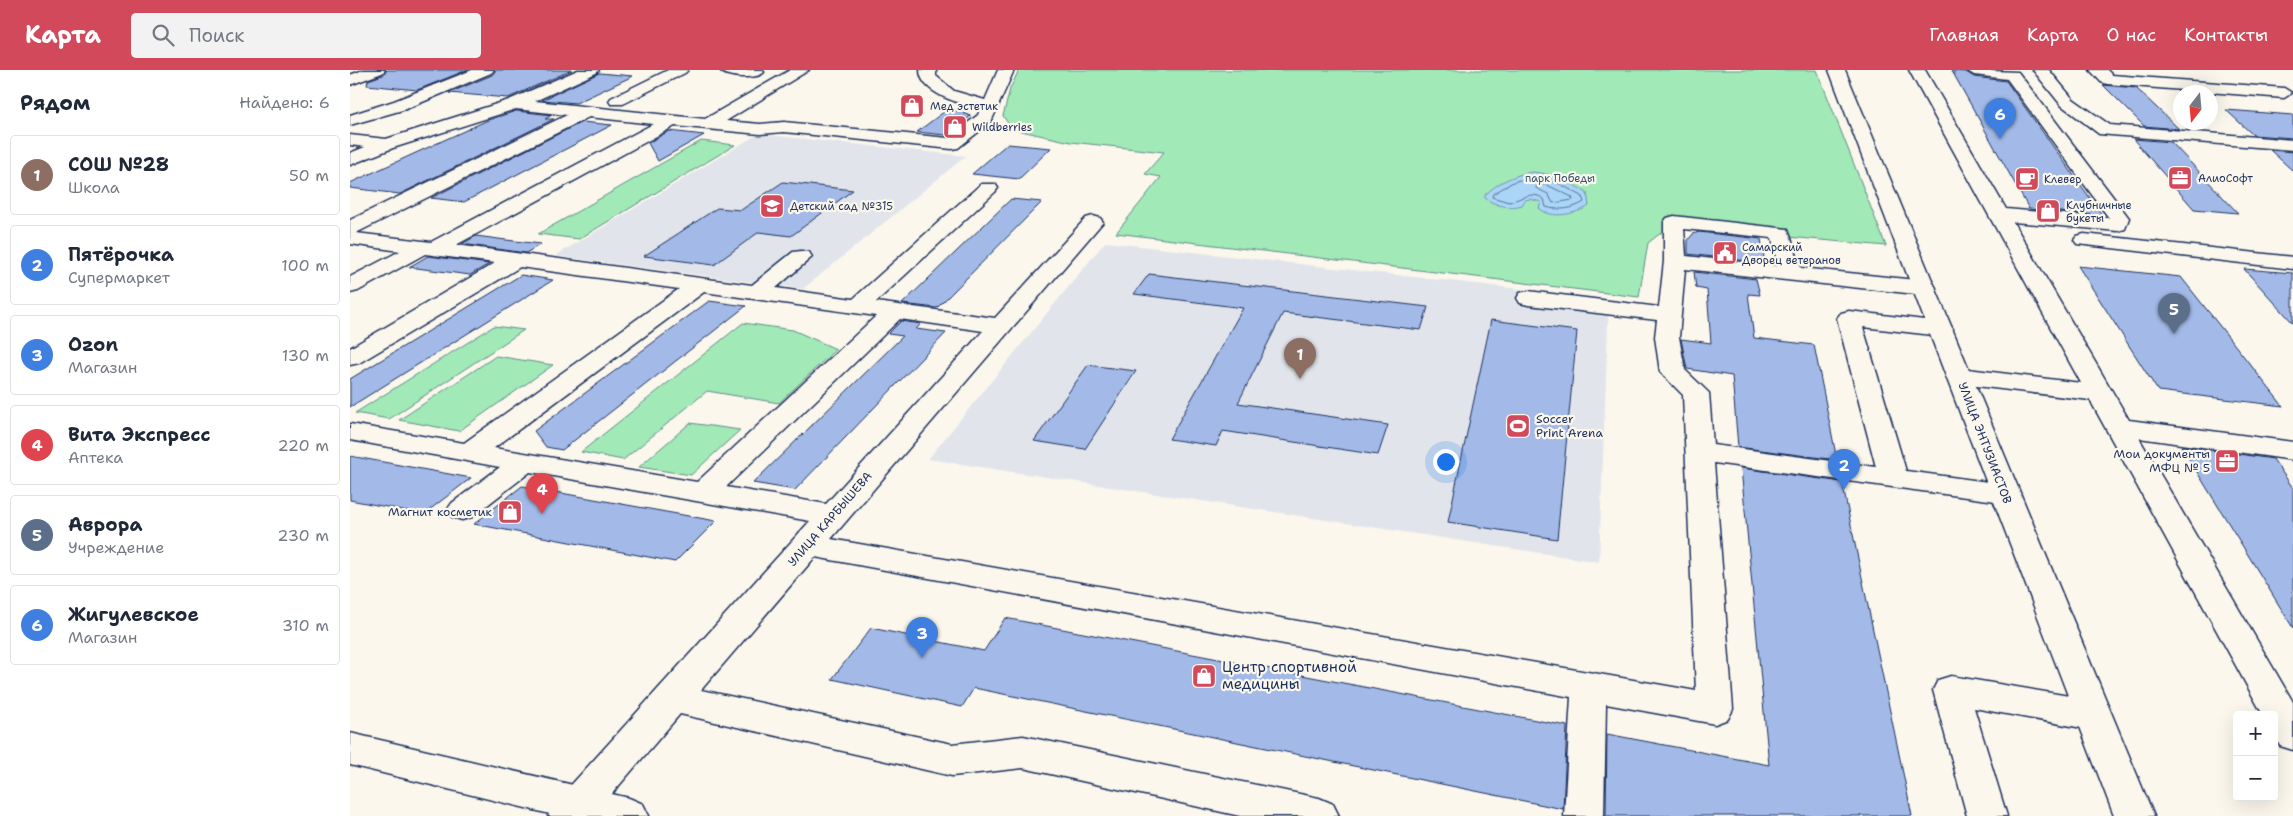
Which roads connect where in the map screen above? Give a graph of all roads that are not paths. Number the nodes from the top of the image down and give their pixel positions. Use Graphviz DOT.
graph roads {
  1 [pos="377,70"];
  2 [pos="486,70"];
  3 [pos="591,70"];
  4 [pos="680,70"];
  5 [pos="728,70"];
  6 [pos="928,70"];
  7 [pos="1006,70"];
  8 [pos="1837,70"];
  9 [pos="1916,70"];
  10 [pos="1974,70"];
  11 [pos="2041,70"];
  12 [pos="2098,70"];
  13 [pos="762,71"];
  14 [pos="796,73"];
  15 [pos="2262,76"];
  16 [pos="350,80"];
  17 [pos="2167,84"];
  18 [pos="2173,90"];
  19 [pos="2288,93"];
  20 [pos="617,101"];
  21 [pos="515,104"];
  22 [pos="990,107"];
  23 [pos="586,112"];
  24 [pos="350,120"];
  25 [pos="672,121"];
  26 [pos="708,124"];
  27 [pos="2217,130"];
  28 [pos="350,140"];
  29 [pos="2228,140"];
  30 [pos="387,144"];
  31 [pos="2293,145"];
  32 [pos="350,160"];
  33 [pos="988,188"];
  34 [pos="1093,222"];
  35 [pos="2003,223"];
  36 [pos="350,228"];
  37 [pos="350,238"];
  38 [pos="428,248"];
  39 [pos="801,257"];
  40 [pos="516,260"];
  41 [pos="1675,261"];
  42 [pos="2293,263"];
  43 [pos="1791,273"];
  44 [pos="699,285"];
  45 [pos="350,286"];
  46 [pos="1925,288"];
  47 [pos="756,293"];
  48 [pos="1528,298"];
  49 [pos="857,306"];
  50 [pos="894,312"];
  51 [pos="1670,315"];
  52 [pos="1001,326"];
  53 [pos="1941,329"];
  54 [pos="350,358"];
  55 [pos="1960,376"];
  56 [pos="2099,393"];
  57 [pos="2119,427"];
  58 [pos="350,432"];
  59 [pos="2293,451"];
  60 [pos="470,452"];
  61 [pos="1699,452"];
  62 [pos="525,462"];
  63 [pos="1894,479"];
  64 [pos="704,492"];
  65 [pos="2003,494"];
  66 [pos="462,510"];
  67 [pos="833,515"];
  68 [pos="806,545"];
  69 [pos="1589,686"];
  70 [pos="671,698"];
  71 [pos="2093,715"];
  72 [pos="2293,735"];
  73 [pos="350,749"];
  74 [pos="573,810"];
  75 [pos="629,816"];
  76 [pos="1319,816"];
  77 [pos="1584,816"];
  78 [pos="1987,816"];
  79 [pos="2134,816"];
  1 -- 16 [label="street"];
  2 -- 24 [label="street"];
  3 -- 21 [label="street"];
  4 -- 20 [label="street"];
  5 -- 13 [label="street"];
  6 -- 22 [label="street"];
  7 -- 22 [label="street"];
  8 -- 46 [label="street, УЛИЦА ЭНТУЗИАСТОВ"];
  9 -- 35 [label="street"];
  10 -- 35 [label="street"];
  11 -- 29 [label="street"];
  12 -- 17 [label="street"];
  13 -- 14 [label="street"];
  14 -- 26 [label="street"];
  15 -- 19 [label="street"];
  17 -- 18 [label="street"];
  17 -- 19 [label="street"];
  21 -- 23 [label="street"];
  21 -- 30 [label="street"];
  22 -- 26 [label="street"];
  23 -- 25 [label="street"];
  23 -- 36 [label="street"];
  25 -- 26 [label="street"];
  25 -- 38 [label="street"];
  27 -- 29 [label="street"];
  28 -- 30 [label="street"];
  29 -- 31 [label="street"];
  30 -- 32 [label="street"];
  33 -- 49 [label="street"];
  34 -- 52 [label="street, УЛИЦА КАРБЫШЕВА"];
  35 -- 42 [label="street"];
  35 -- 56 [label="street"];
  37 -- 38 [label="street"];
  38 -- 40 [label="street"];
  38 -- 45 [label="street"];
  39 -- 47 [label="street"];
  40 -- 44 [label="street"];
  40 -- 54 [label="street"];
  41 -- 43 [label="street"];
  41 -- 43 [label="street"];
  41 -- 51 [label="street"];
  43 -- 46 [label="street"];
  44 -- 47 [label="street"];
  44 -- 60 [label="street"];
  46 -- 53 [label="street, УЛИЦА ЭНТУЗИАСТОВ"];
  47 -- 49 [label="street"];
  48 -- 51 [label="street"];
  49 -- 50 [label="street"];
  50 -- 52 [label="street"];
  50 -- 64 [label="street"];
  51 -- 61 [label="street"];
  52 -- 67 [label="street, УЛИЦА КАРБЫШЕВА"];
  53 -- 55 [label="street, УЛИЦА ЭНТУЗИАСТОВ"];
  53 -- 63 [label="street"];
  55 -- 56 [label="street"];
  55 -- 65 [label="street, УЛИЦА ЭНТУЗИАСТОВ"];
  56 -- 57 [label="street"];
  57 -- 59 [label="street"];
  57 -- 72 [label="street"];
  58 -- 60 [label="street"];
  60 -- 62 [label="street"];
  61 -- 63 [label="street"];
  61 -- 69 [label="street"];
  62 -- 64 [label="street"];
  62 -- 66 [label="street"];
  63 -- 65 [label="street"];
  64 -- 67 [label="street"];
  65 -- 71 [label="street, УЛИЦА ЭНТУЗИАСТОВ"];
  67 -- 68 [label="street, УЛИЦА КАРБЫШЕВА"];
  68 -- 69 [label="street"];
  68 -- 70 [label="street, УЛИЦА КАРБЫШЕВА"];
  69 -- 77 [label="street"];
  70 -- 74 [label="street, УЛИЦА КАРБЫШЕВА"];
  70 -- 76 [label="street"];
  71 -- 78 [label="street"];
  71 -- 79 [label="street, УЛИЦА ЭНТУЗИАСТОВ"];
  73 -- 74 [label="street"];
  74 -- 75 [label="street"];
}
